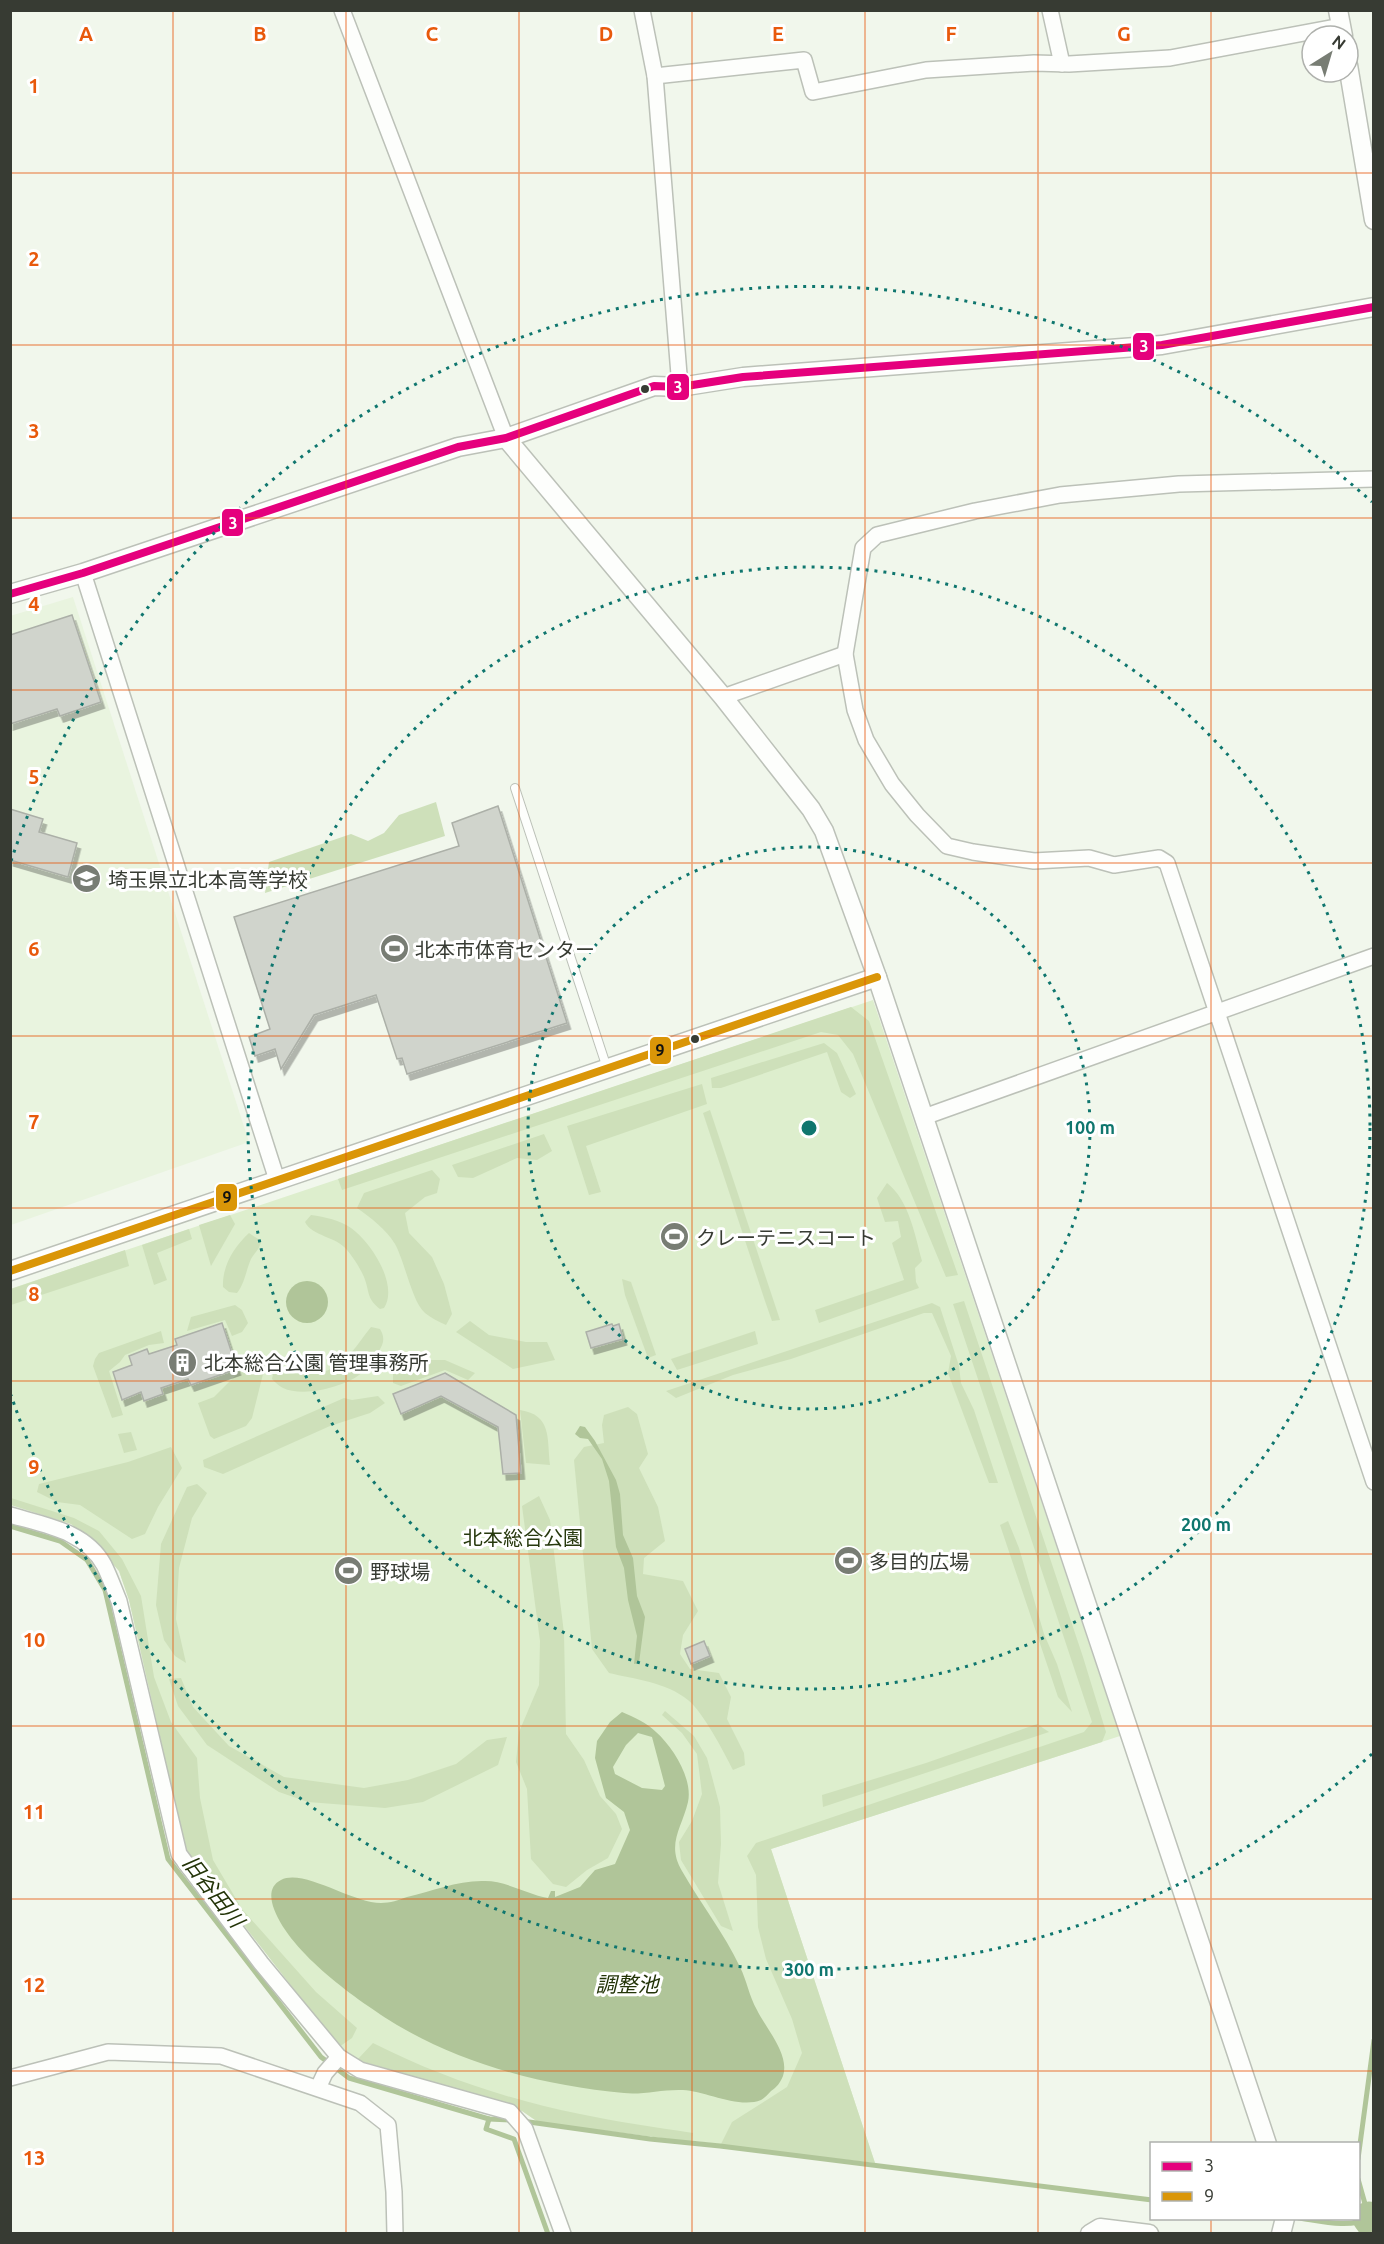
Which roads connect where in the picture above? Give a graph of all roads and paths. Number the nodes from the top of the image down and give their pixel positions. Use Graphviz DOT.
graph roads {
  1 [pos="342,10"];
  2 [pos="642,10"];
  3 [pos="1050,10"];
  4 [pos="1300,32"];
  5 [pos="1062,64"];
  6 [pos="656,76"];
  7 [pos="1352,84"];
  8 [pos="1371,185"];
  9 [pos="1374,220"];
  10 [pos="1374,307"];
  11 [pos="680,387"];
  12 [pos="506,438"];
  13 [pos="1374,479"];
  14 [pos="83,573"];
  15 [pos="10,594"];
  16 [pos="845,654"];
  17 [pos="723,697"];
  18 [pos="515,788"];
  19 [pos="1374,956"];
  20 [pos="877,977"];
  21 [pos="1216,1011"];
  22 [pos="607,1069"];
  23 [pos="924,1117"];
  24 [pos="278,1180"];
  25 [pos="10,1271"];
  26 [pos="1374,1482"];
  27 [pos="10,1515"];
  28 [pos="338,2059"];
  29 [pos="10,2078"];
  30 [pos="318,2088"];
  31 [pos="1266,2142"];
  32 [pos="395,2234"];
  33 [pos="562,2234"];
  34 [pos="1090,2234"];
  35 [pos="1149,2234"];
  1 -- 12 [label="street"];
  2 -- 6 [label="street"];
  3 -- 5 [label="street"];
  4 -- 5 [label="street"];
  5 -- 6 [label="street"];
  6 -- 11 [label="street"];
  7 -- 8 [label="street"];
  8 -- 9 [label="street"];
  10 -- 11 [label="street"];
  11 -- 12 [label="street"];
  12 -- 14 [label="street"];
  12 -- 17 [label="street"];
  13 -- 16 [label="street"];
  14 -- 15 [label="street"];
  14 -- 24 [label="street"];
  16 -- 17 [label="street"];
  16 -- 21 [label="street"];
  17 -- 20 [label="street"];
  18 -- 22 [label="lane"];
  19 -- 21 [label="street"];
  20 -- 22 [label="street"];
  20 -- 23 [label="street"];
  21 -- 23 [label="street"];
  21 -- 26 [label="street"];
  22 -- 24 [label="street"];
  23 -- 31 [label="street"];
  24 -- 25 [label="street"];
  27 -- 28 [label="street"];
  28 -- 30 [label="street"];
  28 -- 33 [label="street"];
  29 -- 30 [label="street"];
  30 -- 32 [label="street"];
  34 -- 35 [label="street"];
}
